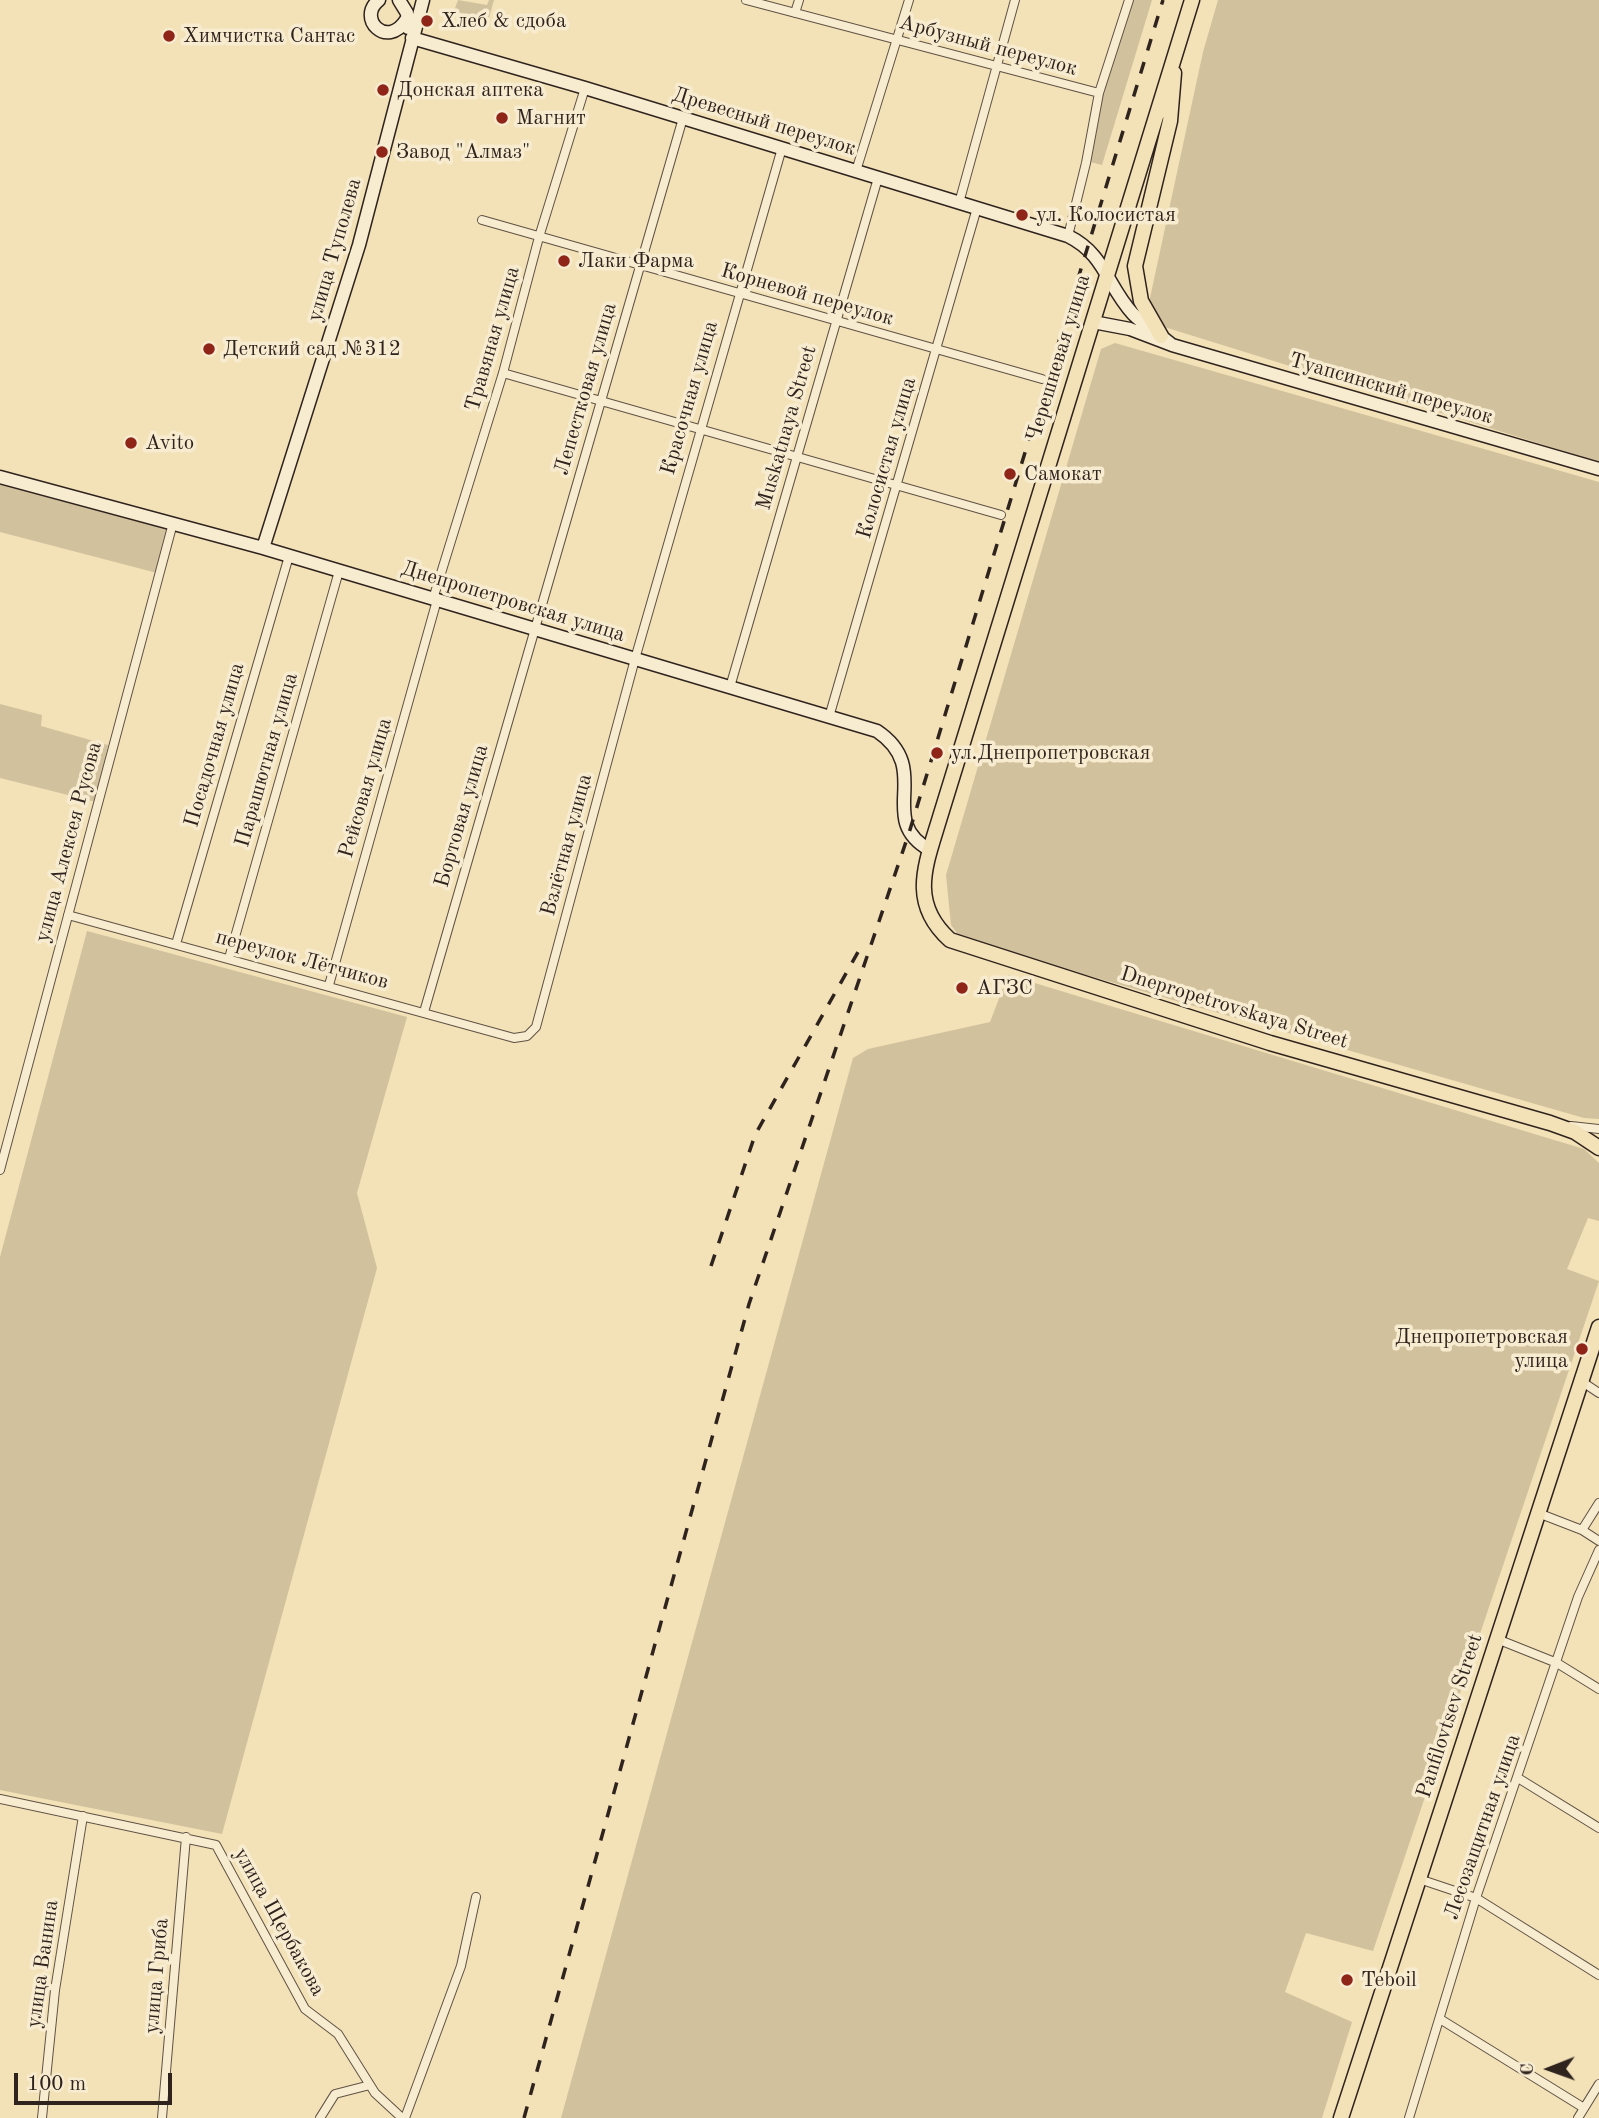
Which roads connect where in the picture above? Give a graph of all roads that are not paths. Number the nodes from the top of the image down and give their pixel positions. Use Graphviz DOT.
graph roads {
  1 [pos="379,0"];
  2 [pos="399,0"];
  3 [pos="423,0"];
  4 [pos="746,0"];
  5 [pos="799,0"];
  6 [pos="909,0"];
  7 [pos="1015,0"];
  8 [pos="1129,0"];
  9 [pos="1192,0"];
  10 [pos="796,13"];
  11 [pos="406,20"];
  12 [pos="412,38"];
  13 [pos="897,40"];
  14 [pos="1173,61"];
  15 [pos="997,66"];
  16 [pos="585,88"];
  17 [pos="1099,93"];
  18 [pos="683,118"];
  19 [pos="782,148"];
  20 [pos="856,171"];
  21 [pos="878,178"];
  22 [pos="958,203"];
  23 [pos="976,208"];
  24 [pos="482,220"];
  25 [pos="1068,236"];
  26 [pos="539,237"];
  27 [pos="640,265"];
  28 [pos="1106,275"];
  29 [pos="738,294"];
  30 [pos="1093,321"];
  31 [pos="836,322"];
  32 [pos="1166,340"];
  33 [pos="936,350"];
  34 [pos="503,373"];
  35 [pos="1042,379"];
  36 [pos="601,401"];
  37 [pos="699,430"];
  38 [pos="797,457"];
  39 [pos="1599,469"];
  40 [pos="0,477"];
  41 [pos="898,485"];
  42 [pos="1001,515"];
  43 [pos="173,523"];
  44 [pos="263,548"];
  45 [pos="289,556"];
  46 [pos="339,571"];
  47 [pos="435,599"];
  48 [pos="534,629"];
  49 [pos="635,659"];
  50 [pos="730,687"];
  51 [pos="829,717"];
  52 [pos="930,849"];
  53 [pos="68,915"];
  54 [pos="176,944"];
  55 [pos="229,958"];
  56 [pos="329,985"];
  57 [pos="424,1012"];
  58 [pos="527,1036"];
  59 [pos="1550,1123"];
  60 [pos="1599,1129"];
  61 [pos="1599,1148"];
  62 [pos="0,1170"];
  63 [pos="1599,1327"];
  64 [pos="1581,1381"];
  65 [pos="1599,1393"];
  66 [pos="1599,1503"];
  67 [pos="1538,1513"];
  68 [pos="1582,1530"];
  69 [pos="1599,1541"];
  70 [pos="1599,1550"];
  71 [pos="1497,1639"];
  72 [pos="1557,1663"];
  73 [pos="1599,1689"];
  74 [pos="1518,1778"];
  75 [pos="0,1799"];
  76 [pos="83,1816"];
  77 [pos="1599,1828"];
  78 [pos="186,1837"];
  79 [pos="1419,1880"];
  80 [pos="476,1897"];
  81 [pos="1476,1898"];
  82 [pos="1599,1975"];
  83 [pos="1440,2019"];
  84 [pos="1599,2084"];
  85 [pos="370,2085"];
  86 [pos="1584,2108"];
  87 [pos="42,2118"];
  88 [pos="162,2118"];
  89 [pos="320,2118"];
  90 [pos="403,2118"];
  91 [pos="1341,2118"];
  92 [pos="1409,2118"];
  93 [pos="1578,2118"];
  1 -- 11 [label="street"];
  2 -- 11 [label="street"];
  3 -- 12 [label="street, улица Туполева"];
  4 -- 10 [label="street, Арбузный переулок"];
  5 -- 10 [label="street"];
  6 -- 13 [label="street"];
  7 -- 15 [label="street"];
  8 -- 17 [label="street"];
  9 -- 14 [label="main road, Черешневая улица"];
  10 -- 13 [label="street, Арбузный переулок"];
  11 -- 12 [label="street"];
  12 -- 16 [label="street, Древесный переулок"];
  12 -- 44 [label="street, улица Туполева"];
  13 -- 15 [label="street, Арбузный переулок"];
  13 -- 20 [label="street"];
  14 -- 28 [label="main road, Черешневая улица"];
  14 -- 32 [label="main road"];
  15 -- 17 [label="street, Арбузный переулок"];
  15 -- 22 [label="street"];
  16 -- 18 [label="street, Древесный переулок"];
  16 -- 26 [label="street, Травяная улица"];
  17 -- 25 [label="street"];
  18 -- 19 [label="street, Древесный переулок"];
  18 -- 27 [label="street, Лепестковая улица"];
  19 -- 20 [label="street, Древесный переулок"];
  19 -- 29 [label="street, Красочная улица"];
  20 -- 21 [label="street, Древесный переулок"];
  21 -- 22 [label="street, Древесный переулок"];
  21 -- 31 [label="street, Muskatnaya Street"];
  22 -- 23 [label="street, Древесный переулок"];
  23 -- 25 [label="street, Древесный переулок"];
  23 -- 33 [label="street, Колосистая улица"];
  24 -- 26 [label="street, Корневой переулок"];
  25 -- 28 [label="street, Древесный переулок"];
  26 -- 27 [label="street, Корневой переулок"];
  26 -- 34 [label="street, Травяная улица"];
  27 -- 29 [label="street, Корневой переулок"];
  27 -- 36 [label="street, Лепестковая улица"];
  28 -- 30 [label="main road, Черешневая улица"];
  28 -- 32 [label="street, Туапсинский переулок"];
  29 -- 31 [label="street, Корневой переулок"];
  29 -- 37 [label="street, Красочная улица"];
  30 -- 32 [label="street, Туапсинский переулок"];
  30 -- 52 [label="main road, Черешневая улица"];
  31 -- 33 [label="street, Корневой переулок"];
  31 -- 38 [label="street, Muskatnaya Street"];
  32 -- 39 [label="street, Туапсинский переулок"];
  33 -- 35 [label="street, Корневой переулок"];
  33 -- 41 [label="street, Колосистая улица"];
  34 -- 36 [label="street"];
  34 -- 47 [label="street, Травяная улица"];
  36 -- 37 [label="street"];
  36 -- 48 [label="street, Лепестковая улица"];
  37 -- 38 [label="street"];
  37 -- 49 [label="street, Красочная улица"];
  38 -- 41 [label="street"];
  38 -- 50 [label="street, Muskatnaya Street"];
  40 -- 43 [label="street, Днепропетровская улица"];
  41 -- 42 [label="street"];
  41 -- 51 [label="street, Колосистая улица"];
  43 -- 44 [label="street, Днепропетровская улица"];
  43 -- 53 [label="street, улица Алексея Русова"];
  44 -- 45 [label="street, Днепропетровская улица"];
  45 -- 46 [label="street, Днепропетровская улица"];
  45 -- 54 [label="street, Посадочная улица"];
  46 -- 47 [label="street, Днепропетровская улица"];
  46 -- 55 [label="street, Парашютная улица"];
  47 -- 48 [label="street, Днепропетровская улица"];
  47 -- 56 [label="street, Рейсовая улица"];
  48 -- 49 [label="street, Днепропетровская улица"];
  48 -- 57 [label="street, Бортовая улица"];
  49 -- 50 [label="street, Днепропетровская улица"];
  49 -- 58 [label="street, Взлётная улица"];
  50 -- 51 [label="street, Днепропетровская улица"];
  51 -- 52 [label="street, Днепропетровская улица"];
  52 -- 59 [label="main road, Dnepropetrovskaya Street"];
  53 -- 54 [label="street, переулок Лётчиков"];
  53 -- 62 [label="street, улица Алексея Русова"];
  54 -- 55 [label="street, переулок Лётчиков"];
  55 -- 56 [label="street, переулок Лётчиков"];
  56 -- 57 [label="street, переулок Лётчиков"];
  57 -- 58 [label="street, переулок Лётчиков"];
  59 -- 60 [label="street"];
  59 -- 61 [label="main road, Dnepropetrovskaya Street"];
  63 -- 64 [label="main road, Panfilovtsev Street"];
  64 -- 65 [label="street"];
  64 -- 67 [label="main road, Panfilovtsev Street"];
  66 -- 68 [label="street"];
  67 -- 68 [label="street"];
  67 -- 71 [label="main road, Panfilovtsev Street"];
  68 -- 69 [label="street"];
  70 -- 72 [label="street, Лесозащитная улица"];
  71 -- 72 [label="street"];
  71 -- 79 [label="main road, Panfilovtsev Street"];
  72 -- 73 [label="street"];
  72 -- 74 [label="street, Лесозащитная улица"];
  74 -- 77 [label="street"];
  74 -- 81 [label="street, Лесозащитная улица"];
  75 -- 76 [label="street, улица Щербакова"];
  76 -- 78 [label="street, улица Щербакова"];
  76 -- 87 [label="street, улица Ванина"];
  78 -- 85 [label="street, улица Щербакова"];
  78 -- 88 [label="street, улица Гриба"];
  79 -- 81 [label="street"];
  79 -- 91 [label="main road, Panfilovtsev Street"];
  80 -- 90 [label="street"];
  81 -- 82 [label="street"];
  81 -- 83 [label="street, Лесозащитная улица"];
  83 -- 86 [label="street"];
  83 -- 92 [label="street, Лесозащитная улица"];
  84 -- 86 [label="street"];
  85 -- 89 [label="street"];
  85 -- 90 [label="street, улица Щербакова"];
  86 -- 93 [label="street"];
}
